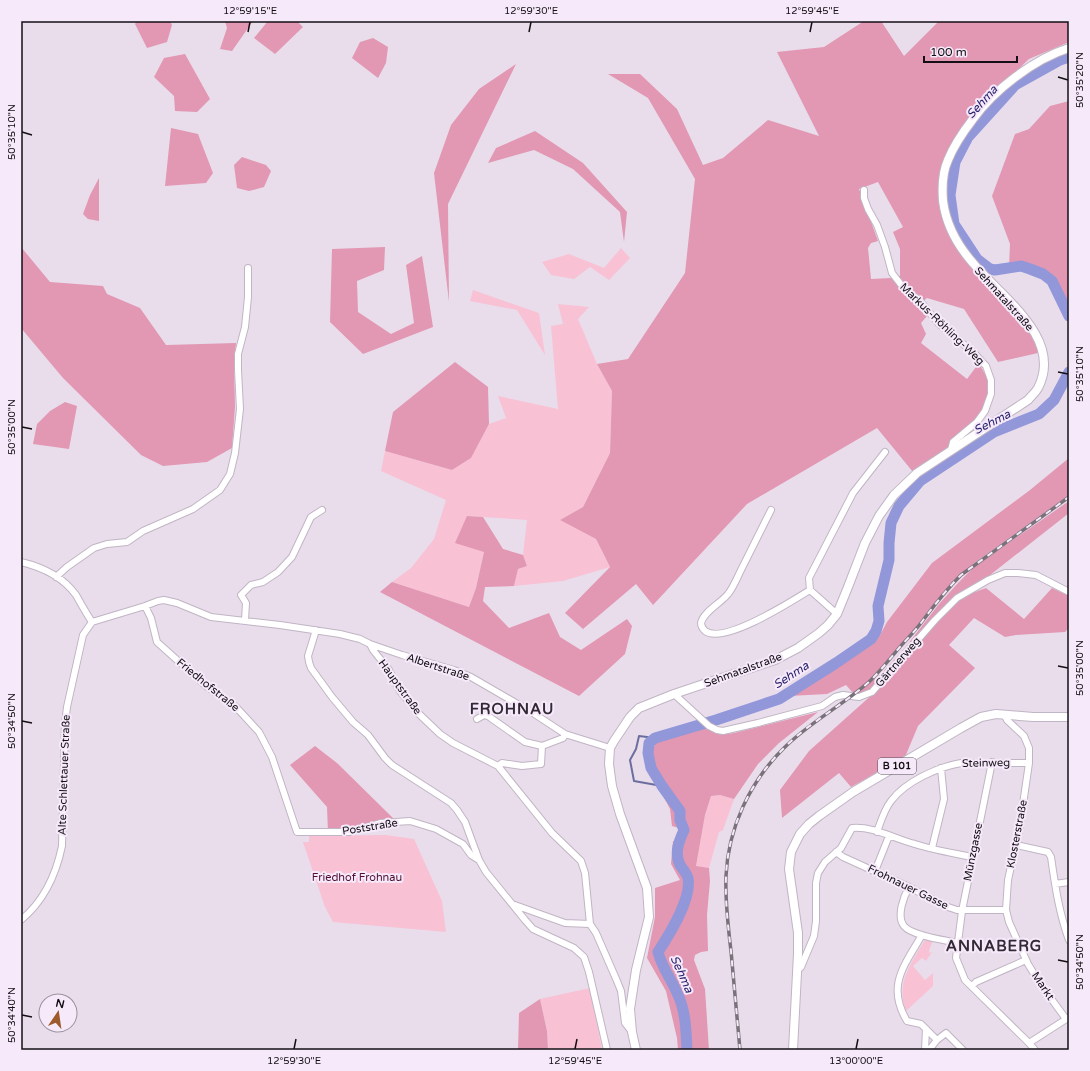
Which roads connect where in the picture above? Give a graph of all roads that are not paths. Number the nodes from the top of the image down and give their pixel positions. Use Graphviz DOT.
graph roads {
  1 [pos="1069,48"];
  2 [pos="864,190"];
  3 [pos="248,268"];
  4 [pos="951,450"];
  5 [pos="885,452"];
  6 [pos="322,510"];
  7 [pos="771,510"];
  8 [pos="21,562"];
  9 [pos="56,576"];
  10 [pos="810,590"];
  11 [pos="1069,592"];
  12 [pos="145,606"];
  13 [pos="837,614"];
  14 [pos="245,620"];
  15 [pos="92,622"];
  16 [pos="316,630"];
  17 [pos="370,644"];
  18 [pos="674,694"];
  19 [pos="1004,714"];
  20 [pos="1069,717"];
  21 [pos="477,719"];
  22 [pos="565,734"];
  23 [pos="542,746"];
  24 [pos="610,748"];
  25 [pos="992,762"];
  26 [pos="1029,763"];
  27 [pos="498,766"];
  28 [pos="941,768"];
  29 [pos="297,832"];
  30 [pos="878,832"];
  31 [pos="889,836"];
  32 [pos="1016,844"];
  33 [pos="932,848"];
  34 [pos="839,850"];
  35 [pos="972,857"];
  36 [pos="479,860"];
  37 [pos="874,871"];
  38 [pos="1069,882"];
  39 [pos="1055,884"];
  40 [pos="909,886"];
  41 [pos="511,904"];
  42 [pos="1006,910"];
  43 [pos="962,911"];
  44 [pos="1069,919"];
  45 [pos="21,920"];
  46 [pos="1062,921"];
  47 [pos="590,924"];
  48 [pos="922,935"];
  49 [pos="1069,940"];
  50 [pos="958,943"];
  51 [pos="1026,960"];
  52 [pos="797,970"];
  53 [pos="972,986"];
  54 [pos="1067,1018"];
  55 [pos="926,1028"];
  56 [pos="632,1032"];
  57 [pos="937,1040"];
  58 [pos="1029,1043"];
  59 [pos="607,1050"];
  60 [pos="636,1050"];
  61 [pos="793,1050"];
  62 [pos="925,1050"];
  63 [pos="929,1050"];
  64 [pos="963,1050"];
  65 [pos="1035,1050"];
  1 -- 4 [label="main road, Sehmatalstraße"];
  2 -- 4 [label="street, Markus-Röhling-Weg"];
  3 -- 9 [label="street"];
  4 -- 13 [label="main road, Sehmatalstraße"];
  5 -- 10 [label="street"];
  6 -- 14 [label="street"];
  7 -- 10 [label="street"];
  8 -- 9 [label="street"];
  9 -- 15 [label="street"];
  10 -- 13 [label="street"];
  11 -- 18 [label="street, Gärtnerweg"];
  12 -- 14 [label="street"];
  12 -- 15 [label="street"];
  12 -- 29 [label="street, Friedhofstraße"];
  13 -- 18 [label="main road, Sehmatalstraße"];
  14 -- 16 [label="street"];
  15 -- 45 [label="street, Alte Schlettauer Straße"];
  16 -- 17 [label="street"];
  16 -- 36 [label="street"];
  17 -- 22 [label="street, Albertstraße"];
  17 -- 27 [label="street, Hauptstraße"];
  18 -- 24 [label="main road, Sehmatalstraße"];
  19 -- 20 [label="main road, B 101"];
  19 -- 26 [label="street, Klosterstraße"];
  19 -- 52 [label="main road, B 101"];
  21 -- 23 [label="street"];
  22 -- 23 [label="street"];
  22 -- 24 [label="street, Albertstraße"];
  23 -- 27 [label="street"];
  24 -- 56 [label="main road"];
  25 -- 26 [label="street, Steinweg"];
  25 -- 28 [label="street, Steinweg"];
  25 -- 35 [label="street, Münzgasse"];
  26 -- 32 [label="street, Klosterstraße"];
  27 -- 47 [label="street, Hauptstraße"];
  28 -- 30 [label="street, Steinweg"];
  28 -- 33 [label="street"];
  29 -- 36 [label="street, Poststraße"];
  30 -- 31 [label="street"];
  30 -- 34 [label="street"];
  31 -- 33 [label="street"];
  31 -- 37 [label="street"];
  32 -- 39 [label="street"];
  32 -- 42 [label="street, Klosterstraße"];
  33 -- 35 [label="street"];
  34 -- 37 [label="street, Frohnauer Gasse"];
  34 -- 52 [label="street"];
  35 -- 43 [label="street, Münzgasse"];
  36 -- 41 [label="street"];
  37 -- 40 [label="street, Frohnauer Gasse"];
  38 -- 39 [label="street"];
  39 -- 46 [label="street"];
  40 -- 43 [label="street, Frohnauer Gasse"];
  40 -- 48 [label="street"];
  41 -- 47 [label="street"];
  41 -- 59 [label="street"];
  42 -- 43 [label="street, Frohnauer Gasse"];
  42 -- 51 [label="street, Klosterstraße"];
  43 -- 50 [label="street, Münzgasse"];
  44 -- 46 [label="street"];
  46 -- 49 [label="street"];
  47 -- 56 [label="street, Hauptstraße"];
  48 -- 50 [label="street"];
  48 -- 55 [label="street"];
  50 -- 53 [label="street, Münzgasse"];
  51 -- 53 [label="street, Markt"];
  51 -- 54 [label="street, Markt"];
  52 -- 61 [label="main road, B 101"];
  53 -- 58 [label="street"];
  54 -- 58 [label="street, Markt"];
  55 -- 57 [label="street"];
  55 -- 62 [label="street"];
  56 -- 60 [label="main road"];
  57 -- 63 [label="street"];
  57 -- 64 [label="street"];
  58 -- 65 [label="street"];
}
